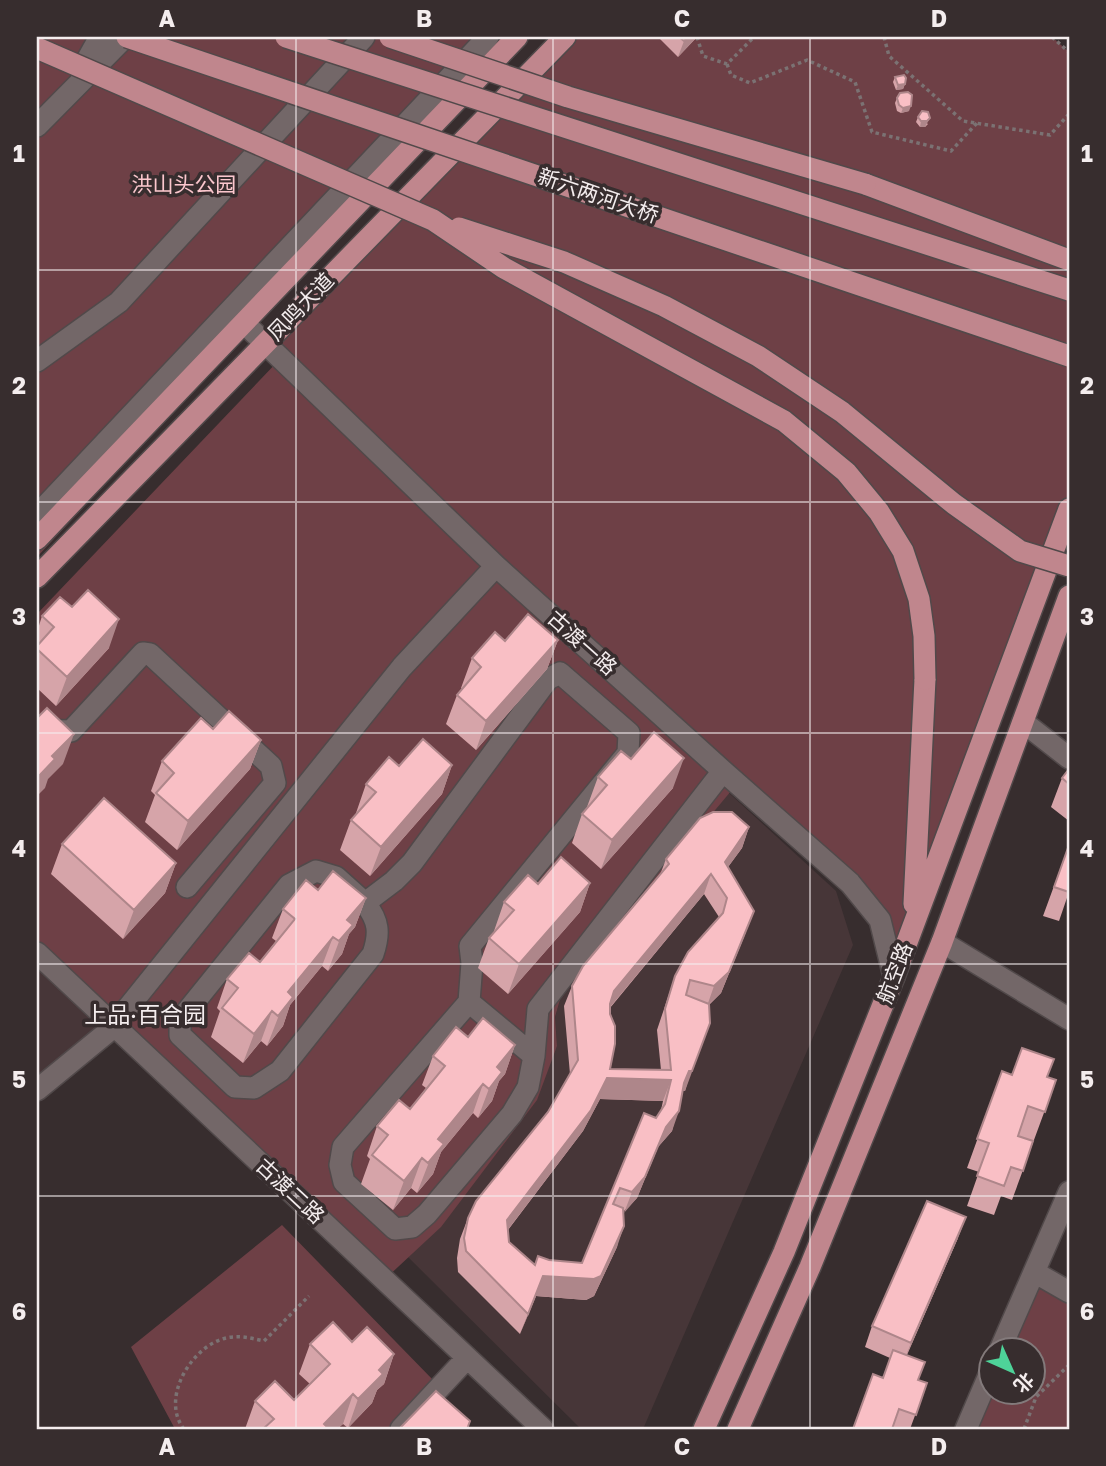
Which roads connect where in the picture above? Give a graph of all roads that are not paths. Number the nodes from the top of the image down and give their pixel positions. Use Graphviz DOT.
graph roads {
  1 [pos="100,37"];
  2 [pos="126,37"];
  3 [pos="286,37"];
  4 [pos="364,37"];
  5 [pos="390,37"];
  6 [pos="488,37"];
  7 [pos="517,37"];
  8 [pos="565,37"];
  9 [pos="37,48"];
  10 [pos="65,97"];
  11 [pos="37,113"];
  12 [pos="37,126"];
  13 [pos="433,220"];
  14 [pos="1069,260"];
  15 [pos="1069,290"];
  16 [pos="244,323"];
  17 [pos="265,344"];
  18 [pos="1069,356"];
  19 [pos="37,361"];
  20 [pos="1069,509"];
  21 [pos="37,515"];
  22 [pos="37,540"];
  23 [pos="496,566"];
  24 [pos="1069,566"];
  25 [pos="37,577"];
  26 [pos="1069,596"];
  27 [pos="1023,722"];
  28 [pos="37,730"];
  29 [pos="1069,758"];
  30 [pos="723,771"];
  31 [pos="167,869"];
  32 [pos="187,887"];
  33 [pos="365,904"];
  34 [pos="209,907"];
  35 [pos="913,926"];
  36 [pos="942,942"];
  37 [pos="37,953"];
  38 [pos="894,977"];
  39 [pos="469,1002"];
  40 [pos="1069,1019"];
  41 [pos="115,1026"];
  42 [pos="534,1056"];
  43 [pos="37,1090"];
  44 [pos="1069,1192"];
  45 [pos="1034,1272"];
  46 [pos="1069,1292"];
  47 [pos="1006,1336"];
  48 [pos="467,1358"];
  49 [pos="976,1406"];
  50 [pos="401,1429"];
  51 [pos="543,1429"];
  52 [pos="704,1429"];
  53 [pos="738,1429"];
  54 [pos="966,1429"];
  1 -- 10 [label="street"];
  2 -- 10 [label="street"];
  2 -- 18 [label="main road, 新六两河大桥, bridge"];
  3 -- 15 [label="main road, bridge"];
  4 -- 19 [label="street"];
  5 -- 14 [label="main road, bridge"];
  6 -- 21 [label="street"];
  7 -- 16 [label="main road, 凤鸣大道"];
  8 -- 17 [label="main road, 凤鸣大道"];
  9 -- 13 [label="main road, bridge"];
  10 -- 11 [label="street"];
  10 -- 12 [label="street"];
  13 -- 24 [label="main road, bridge"];
  13 -- 35 [label="main road, bridge"];
  16 -- 17 [label="street, 古渡一路"];
  16 -- 22 [label="main road, 凤鸣大道"];
  17 -- 23 [label="street, 古渡一路"];
  17 -- 25 [label="main road, 凤鸣大道"];
  20 -- 35 [label="main road, 航空路"];
  23 -- 30 [label="street, 古渡一路"];
  23 -- 34 [label="street"];
  26 -- 27 [label="main road, 航空路"];
  27 -- 29 [label="street"];
  27 -- 36 [label="main road, 航空路"];
  28 -- 32 [label="street"];
  30 -- 38 [label="street, 古渡一路"];
  30 -- 42 [label="street"];
  31 -- 32 [label="street"];
  32 -- 34 [label="street"];
  33 -- 33 [label="street"];
  33 -- 39 [label="street"];
  34 -- 41 [label="street"];
  35 -- 38 [label="main road, 航空路"];
  36 -- 40 [label="street"];
  36 -- 53 [label="main road, 航空路"];
  37 -- 41 [label="street, 古渡二路"];
  38 -- 52 [label="main road, 航空路"];
  39 -- 42 [label="street"];
  39 -- 42 [label="street"];
  41 -- 43 [label="street"];
  41 -- 48 [label="street, 古渡二路"];
  44 -- 45 [label="street"];
  45 -- 46 [label="street"];
  45 -- 47 [label="street"];
  48 -- 50 [label="street"];
  48 -- 51 [label="street, 古渡二路"];
  49 -- 54 [label="street"];
}
